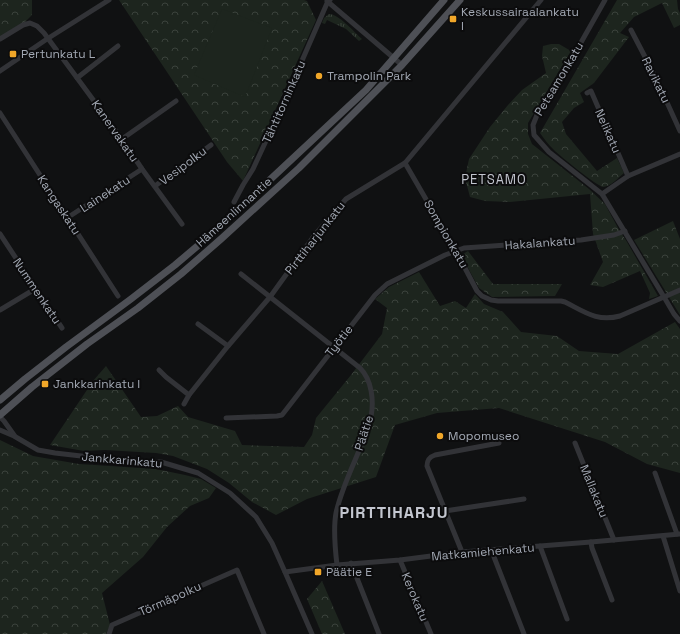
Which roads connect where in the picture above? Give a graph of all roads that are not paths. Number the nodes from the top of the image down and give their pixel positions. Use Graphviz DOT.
graph roads {
  1 [pos="109,0"];
  2 [pos="328,0"];
  3 [pos="444,0"];
  4 [pos="460,0"];
  5 [pos="541,0"];
  6 [pos="605,0"];
  7 [pos="631,30"];
  8 [pos="0,39"];
  9 [pos="47,39"];
  10 [pos="118,46"];
  11 [pos="394,58"];
  12 [pos="402,65"];
  13 [pos="0,71"];
  14 [pos="77,78"];
  15 [pos="587,93"];
  16 [pos="176,101"];
  17 [pos="0,113"];
  18 [pos="680,131"];
  19 [pos="122,139"];
  20 [pos="211,145"];
  21 [pos="680,154"];
  22 [pos="405,163"];
  23 [pos="142,169"];
  24 [pos="628,176"];
  25 [pos="155,186"];
  26 [pos="602,194"];
  27 [pos="234,202"];
  28 [pos="67,218"];
  29 [pos="182,224"];
  30 [pos="625,231"];
  31 [pos="0,234"];
  32 [pos="456,251"];
  33 [pos="241,274"];
  34 [pos="35,289"];
  35 [pos="680,290"];
  36 [pos="118,296"];
  37 [pos="270,297"];
  38 [pos="664,297"];
  39 [pos="0,310"];
  40 [pos="680,321"];
  41 [pos="198,324"];
  42 [pos="62,328"];
  43 [pos="228,346"];
  44 [pos="334,347"];
  45 [pos="159,370"];
  46 [pos="189,395"];
  47 [pos="0,400"];
  48 [pos="184,404"];
  49 [pos="0,416"];
  50 [pos="226,418"];
  51 [pos="0,430"];
  52 [pos="14,436"];
  53 [pos="499,443"];
  54 [pos="575,443"];
  55 [pos="655,473"];
  56 [pos="524,499"];
  57 [pos="445,511"];
  58 [pos="679,534"];
  59 [pos="663,536"];
  60 [pos="614,540"];
  61 [pos="591,542"];
  62 [pos="540,546"];
  63 [pos="493,550"];
  64 [pos="462,552"];
  65 [pos="400,560"];
  66 [pos="351,564"];
  67 [pos="337,565"];
  68 [pos="286,572"];
  69 [pos="680,591"];
  70 [pos="612,600"];
  71 [pos="567,619"];
  72 [pos="109,634"];
  73 [pos="264,634"];
  74 [pos="312,634"];
  75 [pos="379,634"];
  76 [pos="431,634"];
  77 [pos="524,634"];
  1 -- 9 [label="street"];
  2 -- 11 [label="street"];
  2 -- 27 [label="street, Tähtitorninkatu"];
  3 -- 11 [label="main road, Hämeenlinnantie"];
  4 -- 12 [label="main road, Hämeenlinnantie"];
  5 -- 22 [label="street, Pirttiharjunkatu"];
  6 -- 26 [label="street, Petsamonkatu"];
  7 -- 18 [label="street, Ravikatu"];
  8 -- 9 [label="street, Kanervakatu"];
  9 -- 13 [label="street"];
  9 -- 14 [label="street, Kanervakatu"];
  10 -- 14 [label="street"];
  11 -- 12 [label="street"];
  11 -- 47 [label="main road, Hämeenlinnantie"];
  12 -- 49 [label="main road, Hämeenlinnantie"];
  14 -- 19 [label="street, Kanervakatu"];
  15 -- 24 [label="street, Nelikatu"];
  16 -- 19 [label="street"];
  17 -- 28 [label="street, Kangaskatu"];
  19 -- 23 [label="street, Kanervakatu"];
  20 -- 25 [label="street, Vesipolku"];
  21 -- 24 [label="street"];
  22 -- 32 [label="street, Sompionkatu"];
  22 -- 37 [label="street, Pirttiharjunkatu"];
  23 -- 25 [label="street, Kanervakatu"];
  23 -- 28 [label="street, Lainekatu"];
  24 -- 26 [label="street"];
  25 -- 29 [label="street, Kanervakatu"];
  26 -- 30 [label="street, Petsamonkatu"];
  28 -- 36 [label="street, Kangaskatu"];
  30 -- 32 [label="street, Hakalankatu"];
  30 -- 38 [label="street, Petsamonkatu"];
  31 -- 34 [label="street, Nummenkatu"];
  32 -- 38 [label="street, Sompionkatu"];
  32 -- 44 [label="street, Työtie"];
  33 -- 37 [label="street, Päätie"];
  34 -- 39 [label="street"];
  34 -- 42 [label="street, Nummenkatu"];
  35 -- 38 [label="street"];
  37 -- 43 [label="street, Pirttiharjunkatu"];
  37 -- 44 [label="street, Päätie"];
  38 -- 40 [label="street, Petsamonkatu"];
  41 -- 43 [label="street"];
  43 -- 46 [label="street, Pirttiharjunkatu"];
  44 -- 50 [label="street, Työtie"];
  44 -- 67 [label="street, Päätie"];
  45 -- 46 [label="street"];
  46 -- 48 [label="street, Pirttiharjunkatu"];
  49 -- 52 [label="street, Jankkarinkatu"];
  51 -- 52 [label="street, Jankkarinkatu"];
  52 -- 68 [label="street, Jankkarinkatu"];
  53 -- 57 [label="street"];
  54 -- 60 [label="street, Mallakatu"];
  55 -- 58 [label="street"];
  56 -- 57 [label="street"];
  57 -- 64 [label="street"];
  58 -- 59 [label="street, Matkamiehenkatu"];
  59 -- 60 [label="street, Matkamiehenkatu"];
  59 -- 69 [label="street"];
  60 -- 61 [label="street, Matkamiehenkatu"];
  61 -- 62 [label="street, Matkamiehenkatu"];
  61 -- 70 [label="street"];
  62 -- 63 [label="street, Matkamiehenkatu"];
  62 -- 71 [label="street"];
  63 -- 64 [label="street, Matkamiehenkatu"];
  63 -- 77 [label="street"];
  64 -- 65 [label="street, Matkamiehenkatu"];
  65 -- 66 [label="street, Matkamiehenkatu"];
  65 -- 76 [label="street, Kerokatu"];
  66 -- 67 [label="street, Matkamiehenkatu"];
  66 -- 75 [label="street"];
  67 -- 68 [label="street, Matkamiehenkatu"];
  68 -- 74 [label="street, Jankkarinkatu"];
  72 -- 73 [label="street, Törmäpolku"];
}
